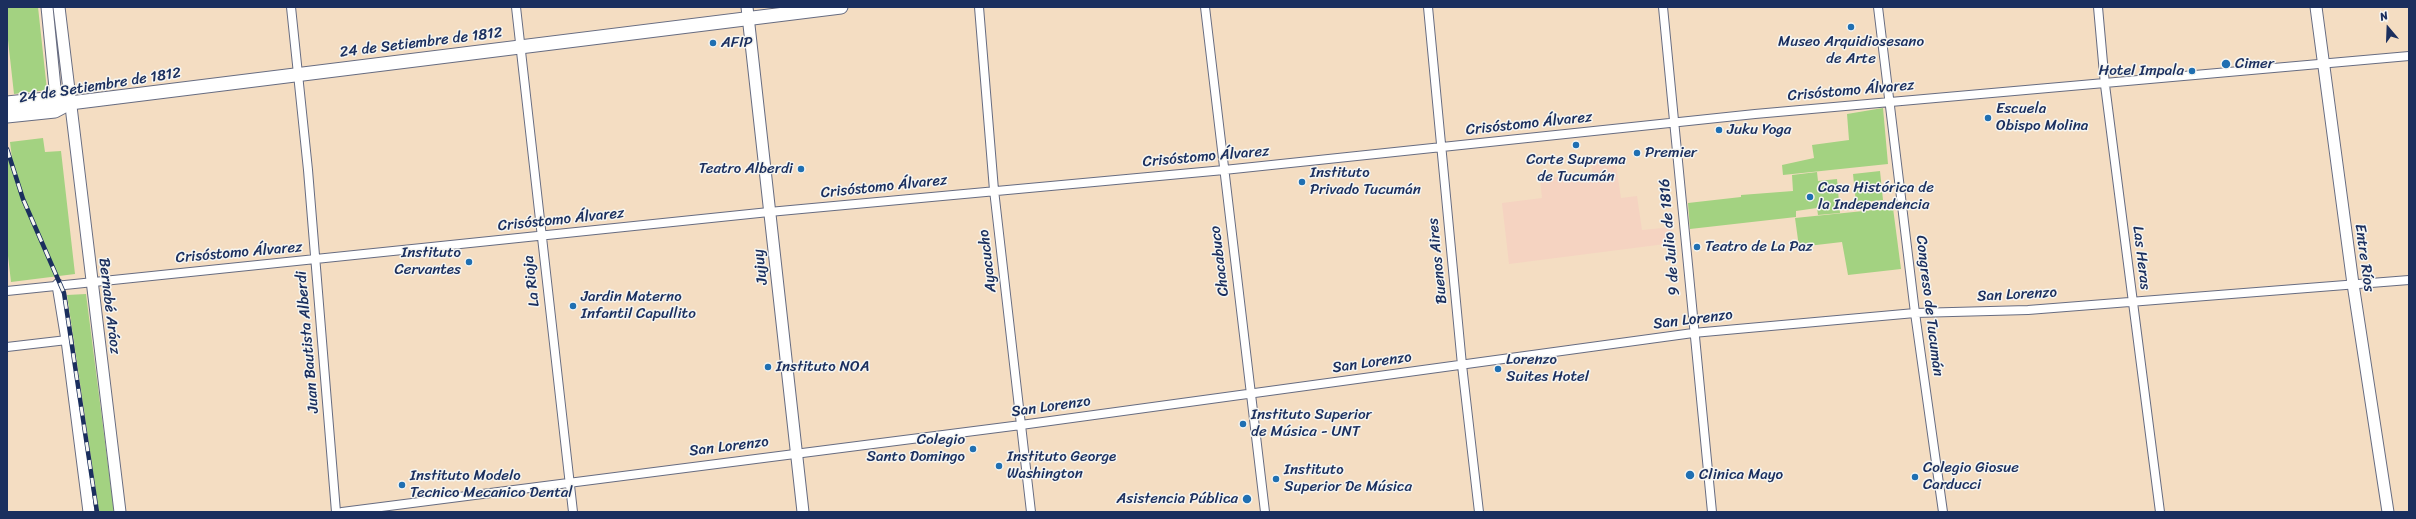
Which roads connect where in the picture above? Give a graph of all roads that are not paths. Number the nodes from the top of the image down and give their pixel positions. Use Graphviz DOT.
graph roads {
  1 [pos="47,7"];
  2 [pos="58,7"];
  3 [pos="291,7"];
  4 [pos="516,7"];
  5 [pos="841,7"];
  6 [pos="979,7"];
  7 [pos="1205,7"];
  8 [pos="1428,7"];
  9 [pos="1663,7"];
  10 [pos="1878,7"];
  11 [pos="2098,7"];
  12 [pos="2316,7"];
  13 [pos="747,13"];
  14 [pos="521,47"];
  15 [pos="2409,56"];
  16 [pos="2322,65"];
  17 [pos="297,75"];
  18 [pos="2105,85"];
  19 [pos="56,98"];
  20 [pos="1889,102"];
  21 [pos="7,103"];
  22 [pos="70,103"];
  23 [pos="7,116"];
  24 [pos="1674,123"];
  25 [pos="1441,147"];
  26 [pos="1224,170"];
  27 [pos="994,190"];
  28 [pos="769,212"];
  29 [pos="541,236"];
  30 [pos="316,260"];
  31 [pos="2409,280"];
  32 [pos="90,281"];
  33 [pos="2352,284"];
  34 [pos="58,285"];
  35 [pos="7,291"];
  36 [pos="2132,302"];
  37 [pos="1915,313"];
  38 [pos="1693,333"];
  39 [pos="68,340"];
  40 [pos="7,347"];
  41 [pos="1462,365"];
  42 [pos="1250,394"];
  43 [pos="1021,425"];
  44 [pos="797,452"];
  45 [pos="570,481"];
  46 [pos="89,512"];
  47 [pos="120,512"];
  48 [pos="336,512"];
  49 [pos="342,512"];
  50 [pos="573,512"];
  51 [pos="803,512"];
  52 [pos="1031,512"];
  53 [pos="1265,512"];
  54 [pos="1479,512"];
  55 [pos="1712,512"];
  56 [pos="1944,512"];
  57 [pos="2160,512"];
  58 [pos="2388,512"];
  1 -- 19 [label="street"];
  2 -- 22 [label="street, Bernabé Aráoz"];
  3 -- 17 [label="street, Juan Bautista Alberdi"];
  4 -- 14 [label="street, La Rioja"];
  5 -- 13 [label="main road, 24 de Setiembre de 1812"];
  6 -- 27 [label="street, Ayacucho"];
  7 -- 26 [label="street, Chacabuco"];
  8 -- 25 [label="street, Buenos Aires"];
  9 -- 24 [label="street, 9 de Julio de 1816"];
  10 -- 20 [label="street, Congreso de Tucumán"];
  11 -- 18 [label="street, Las Heras"];
  12 -- 16 [label="street, Entre Ríos"];
  13 -- 14 [label="main road, 24 de Setiembre de 1812"];
  13 -- 28 [label="street, Jujuy"];
  14 -- 17 [label="main road, 24 de Setiembre de 1812"];
  14 -- 29 [label="street, La Rioja"];
  15 -- 16 [label="street, Crisóstomo Álvarez"];
  16 -- 18 [label="street, Crisóstomo Álvarez"];
  16 -- 33 [label="street, Entre Ríos"];
  17 -- 22 [label="main road, 24 de Setiembre de 1812"];
  17 -- 30 [label="street, Juan Bautista Alberdi"];
  18 -- 20 [label="street, Crisóstomo Álvarez"];
  18 -- 36 [label="street, Las Heras"];
  19 -- 21 [label="main road, 24 de Setiembre de 1812"];
  19 -- 22 [label="main road"];
  20 -- 24 [label="street, Crisóstomo Álvarez"];
  20 -- 37 [label="street, Congreso de Tucumán"];
  22 -- 23 [label="main road, 24 de Setiembre de 1812"];
  22 -- 32 [label="street, Bernabé Aráoz"];
  24 -- 25 [label="street, Crisóstomo Álvarez"];
  24 -- 38 [label="street, 9 de Julio de 1816"];
  25 -- 26 [label="street, Crisóstomo Álvarez"];
  25 -- 41 [label="street, Buenos Aires"];
  26 -- 27 [label="street, Crisóstomo Álvarez"];
  26 -- 42 [label="street, Chacabuco"];
  27 -- 28 [label="street, Crisóstomo Álvarez"];
  27 -- 43 [label="street, Ayacucho"];
  28 -- 29 [label="street, Crisóstomo Álvarez"];
  28 -- 44 [label="street, Jujuy"];
  29 -- 30 [label="street, Crisóstomo Álvarez"];
  29 -- 45 [label="street, La Rioja"];
  30 -- 32 [label="street, Crisóstomo Álvarez"];
  30 -- 48 [label="street, Juan Bautista Alberdi"];
  31 -- 33 [label="street, San Lorenzo"];
  32 -- 34 [label="street, Crisóstomo Álvarez"];
  32 -- 47 [label="street, Bernabé Aráoz"];
  33 -- 36 [label="street, San Lorenzo"];
  33 -- 58 [label="street, Entre Ríos"];
  34 -- 35 [label="street, Crisóstomo Álvarez"];
  34 -- 39 [label="street"];
  36 -- 37 [label="street, San Lorenzo"];
  36 -- 57 [label="street, Las Heras"];
  37 -- 38 [label="street, San Lorenzo"];
  37 -- 56 [label="street, Congreso de Tucumán"];
  38 -- 41 [label="street, San Lorenzo"];
  38 -- 55 [label="street, 9 de Julio de 1816"];
  39 -- 40 [label="street"];
  39 -- 46 [label="street"];
  41 -- 42 [label="street, San Lorenzo"];
  41 -- 54 [label="street, Buenos Aires"];
  42 -- 43 [label="street, San Lorenzo"];
  42 -- 53 [label="street, Chacabuco"];
  43 -- 44 [label="street, San Lorenzo"];
  43 -- 52 [label="street, Ayacucho"];
  44 -- 45 [label="street, San Lorenzo"];
  44 -- 51 [label="street, Jujuy"];
  45 -- 49 [label="street, San Lorenzo"];
  45 -- 50 [label="street, La Rioja"];
}
